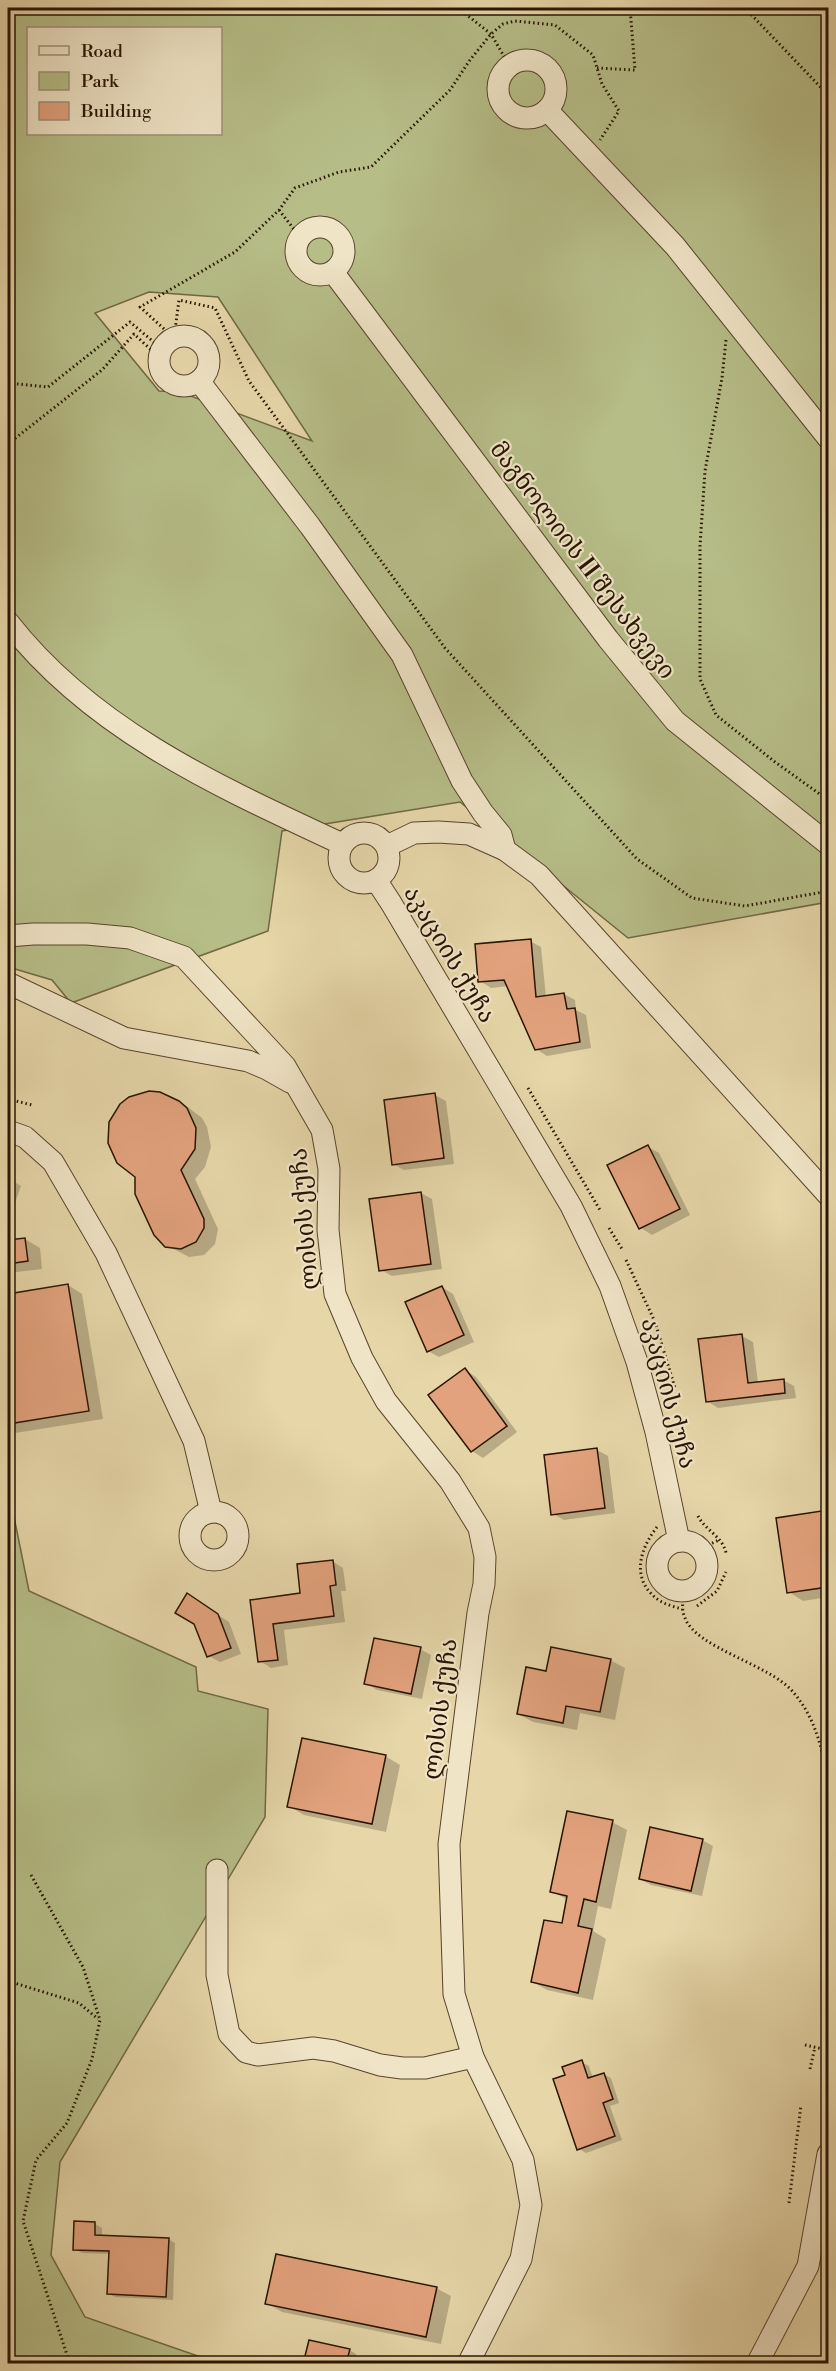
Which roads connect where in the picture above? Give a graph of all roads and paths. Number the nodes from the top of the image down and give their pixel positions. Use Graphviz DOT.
graph roads {
  1 [pos="458,8"];
  2 [pos="630,8"];
  3 [pos="745,8"];
  4 [pos="491,34"];
  5 [pos="509,65"];
  6 [pos="597,68"];
  7 [pos="828,95"];
  8 [pos="547,110"];
  9 [pos="591,156"];
  10 [pos="279,210"];
  11 [pos="300,237"];
  12 [pos="333,272"];
  13 [pos="728,311"];
  14 [pos="165,348"];
  15 [pos="199,381"];
  16 [pos="8,383"];
  17 [pos="828,438"];
  18 [pos="8,444"];
  19 [pos="8,622"];
  20 [pos="828,800"];
  21 [pos="342,844"];
  22 [pos="828,844"];
  23 [pos="387,846"];
  24 [pos="505,850"];
  25 [pos="376,880"];
  26 [pos="828,896"];
  27 [pos="8,936"];
  28 [pos="8,983"];
  29 [pos="294,1084"];
  30 [pos="528,1088"];
  31 [pos="8,1099"];
  32 [pos="32,1105"];
  33 [pos="8,1131"];
  34 [pos="828,1195"];
  35 [pos="600,1209"];
  36 [pos="609,1228"];
  37 [pos="622,1249"];
  38 [pos="626,1260"];
  39 [pos="675,1388"];
  40 [pos="211,1512"];
  41 [pos="698,1516"];
  42 [pos="658,1522"];
  43 [pos="719,1540"];
  44 [pos="679,1541"];
  45 [pos="708,1545"];
  46 [pos="726,1553"];
  47 [pos="726,1572"];
  48 [pos="688,1602"];
  49 [pos="828,1780"];
  50 [pos="217,1870"];
  51 [pos="31,1875"];
  52 [pos="8,1981"];
  53 [pos="100,2020"];
  54 [pos="805,2045"];
  55 [pos="815,2047"];
  56 [pos="826,2050"];
  57 [pos="473,2056"];
  58 [pos="810,2068"];
  59 [pos="801,2105"];
  60 [pos="828,2154"];
  61 [pos="789,2204"];
  62 [pos="70,2364"];
  63 [pos="468,2364"];
  64 [pos="757,2364"];
  1 -- 4 [label="path"];
  2 -- 6 [label="path"];
  3 -- 7 [label="path"];
  4 -- 5 [label="path"];
  4 -- 6 [label="path"];
  4 -- 10 [label="path"];
  5 -- 8 [label="street"];
  5 -- 8 [label="street"];
  6 -- 9 [label="path"];
  8 -- 9 [label="street"];
  9 -- 13 [label="street"];
  10 -- 11 [label="path"];
  10 -- 14 [label="path"];
  11 -- 12 [label="street"];
  11 -- 12 [label="street"];
  12 -- 22 [label="street, მაგნოლიის II შესახვევი"];
  13 -- 17 [label="street"];
  13 -- 20 [label="path"];
  14 -- 15 [label="street"];
  14 -- 15 [label="street"];
  14 -- 16 [label="path"];
  14 -- 18 [label="path"];
  14 -- 26 [label="path"];
  15 -- 24 [label="street"];
  19 -- 21 [label="street"];
  21 -- 23 [label="street"];
  21 -- 25 [label="street"];
  23 -- 24 [label="street"];
  23 -- 25 [label="street, აკაციის ქუჩა"];
  24 -- 34 [label="street"];
  25 -- 44 [label="street, აკაციის ქუჩა"];
  27 -- 29 [label="street, ლისის ქუჩა"];
  28 -- 29 [label="street, ლისის ქუჩა"];
  29 -- 57 [label="street, ლისის ქუჩა"];
  30 -- 35 [label="path"];
  31 -- 32 [label="path"];
  33 -- 40 [label="street"];
  36 -- 37 [label="path"];
  38 -- 39 [label="path"];
  41 -- 43 [label="path"];
  42 -- 48 [label="path"];
  43 -- 45 [label="path"];
  43 -- 46 [label="path"];
  44 -- 48 [label="street"];
  44 -- 48 [label="street"];
  47 -- 48 [label="path"];
  48 -- 49 [label="path"];
  50 -- 57 [label="street"];
  51 -- 53 [label="path"];
  52 -- 53 [label="path"];
  53 -- 62 [label="path"];
  54 -- 55 [label="path"];
  55 -- 56 [label="path"];
  55 -- 58 [label="path"];
  57 -- 63 [label="street, ლისის ქუჩა"];
  59 -- 61 [label="path"];
  60 -- 64 [label="street"];
}
